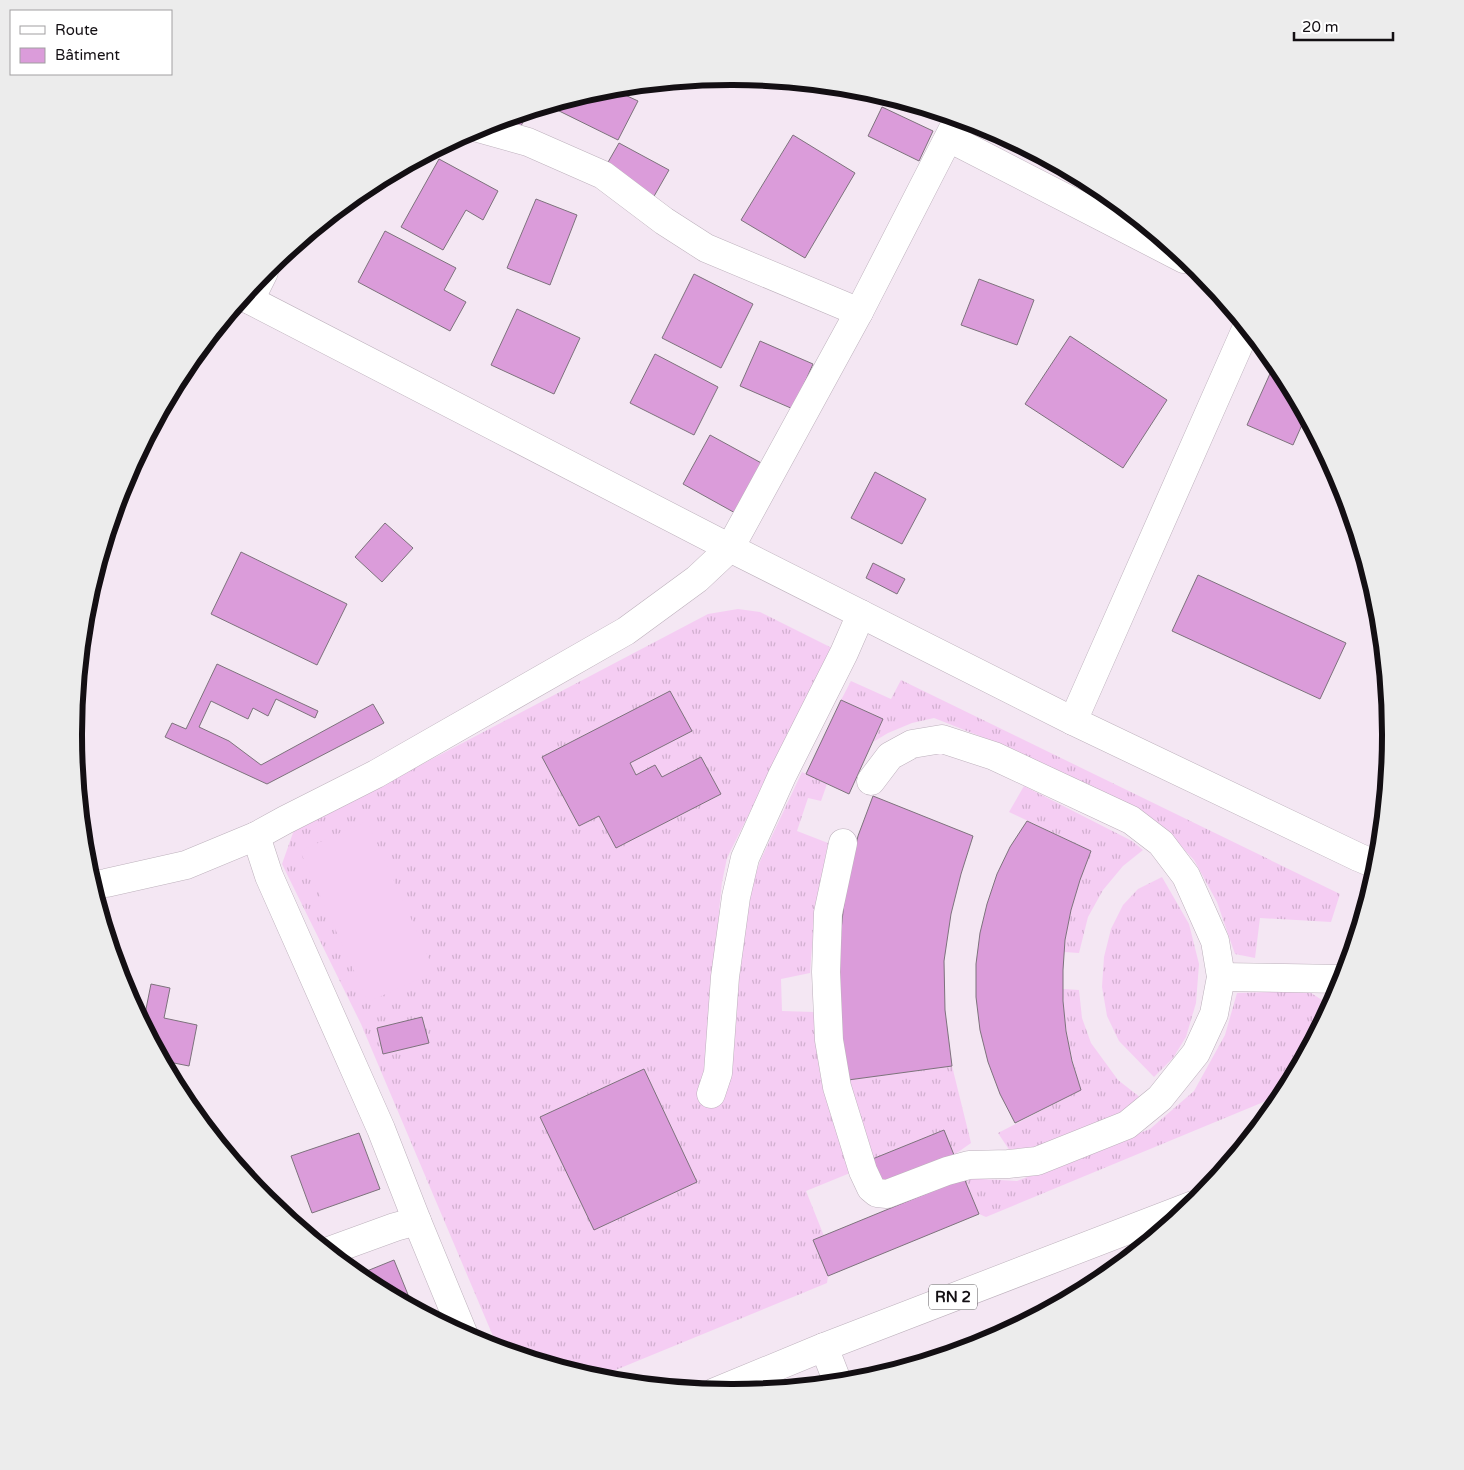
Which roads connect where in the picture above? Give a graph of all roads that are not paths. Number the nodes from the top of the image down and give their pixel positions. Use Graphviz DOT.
graph roads {
  1 [pos="953,128"];
  2 [pos="492,132"];
  3 [pos="1154,242"];
  4 [pos="251,300"];
  5 [pos="859,312"];
  6 [pos="1243,335"];
  7 [pos="730,548"];
  8 [pos="861,614"];
  9 [pos="1073,721"];
  10 [pos="871,781"];
  11 [pos="256,836"];
  12 [pos="843,843"];
  13 [pos="1368,864"];
  14 [pos="100,884"];
  15 [pos="1221,977"];
  16 [pos="1334,979"];
  17 [pos="711,1094"];
  18 [pos="1172,1212"];
  19 [pos="417,1222"];
  20 [pos="335,1248"];
  21 [pos="460,1325"];
  22 [pos="824,1347"];
  23 [pos="835,1376"];
  24 [pos="735,1384"];
  1 -- 3 [label="main road"];
  1 -- 5 [label="main road"];
  2 -- 5 [label="main road"];
  4 -- 7 [label="main road"];
  5 -- 7 [label="main road"];
  6 -- 9 [label="main road"];
  7 -- 8 [label="main road"];
  7 -- 11 [label="main road"];
  8 -- 9 [label="main road"];
  8 -- 17 [label="main road"];
  9 -- 13 [label="main road"];
  10 -- 15 [label="main road"];
  11 -- 14 [label="main road"];
  11 -- 19 [label="main road"];
  12 -- 15 [label="main road"];
  15 -- 16 [label="main road"];
  18 -- 22 [label="main road, RN 2"];
  19 -- 20 [label="main road"];
  19 -- 21 [label="main road"];
  22 -- 23 [label="main road"];
  22 -- 24 [label="main road, RN 2"];
}
